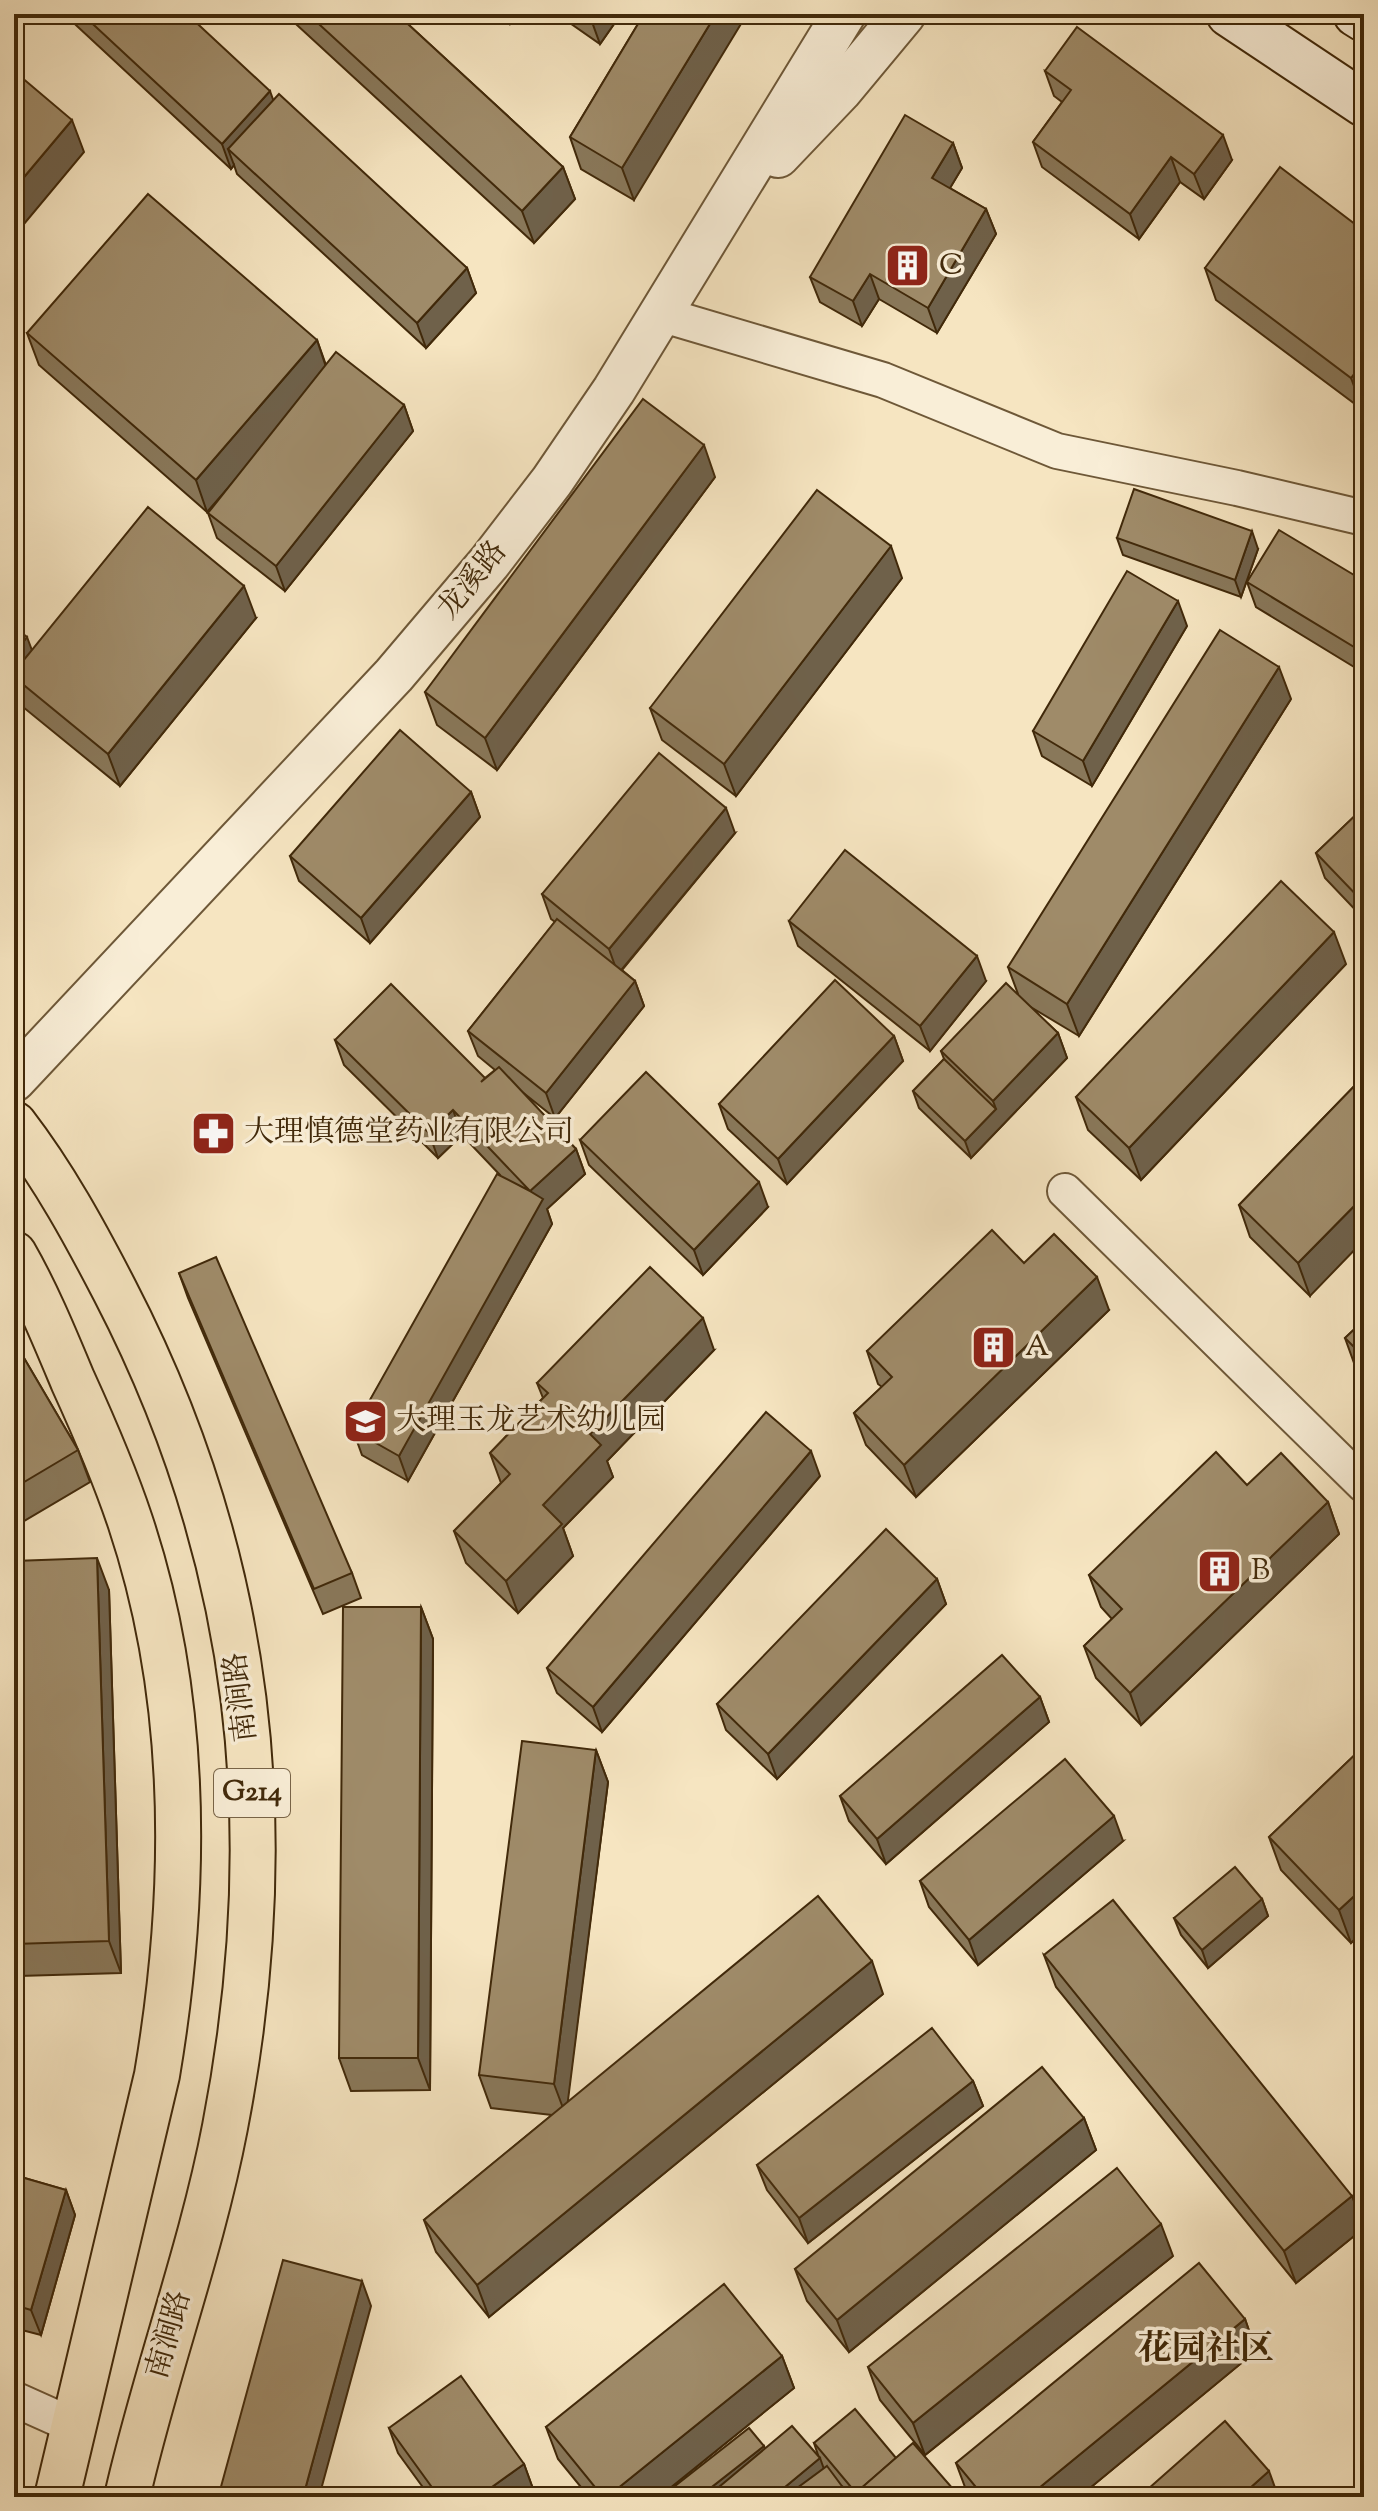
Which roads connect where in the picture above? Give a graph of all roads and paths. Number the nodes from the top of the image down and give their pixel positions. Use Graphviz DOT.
graph roads {
  1 [pos="844,14"];
  2 [pos="904,14"];
  3 [pos="1229,14"];
  4 [pos="1356,14"];
  5 [pos="1364,19"];
  6 [pos="1364,104"];
  7 [pos="717,222"];
  8 [pos="660,314"];
  9 [pos="1364,518"];
  10 [pos="14,1080"];
  11 [pos="14,1124"];
  12 [pos="1065,1191"];
  13 [pos="14,1254"];
  14 [pos="1364,1485"];
  15 [pos="14,2399"];
  16 [pos="72,2425"];
  17 [pos="139,2445"];
  18 [pos="57,2497"];
  19 [pos="127,2497"];
  1 -- 7 [label="street, 龙溪路"];
  2 -- 7 [label="street"];
  3 -- 6 [label="main road"];
  4 -- 5 [label="main road"];
  7 -- 8 [label="street, 龙溪路"];
  8 -- 9 [label="street"];
  8 -- 10 [label="street, 龙溪路"];
  11 -- 17 [label="highway, 南涧路 / G214"];
  12 -- 14 [label="street"];
  13 -- 16 [label="highway, G214"];
  15 -- 16 [label="street"];
  16 -- 17 [label="highway"];
  16 -- 18 [label="highway, G214"];
  17 -- 19 [label="highway, 南涧路 / G214"];
}
